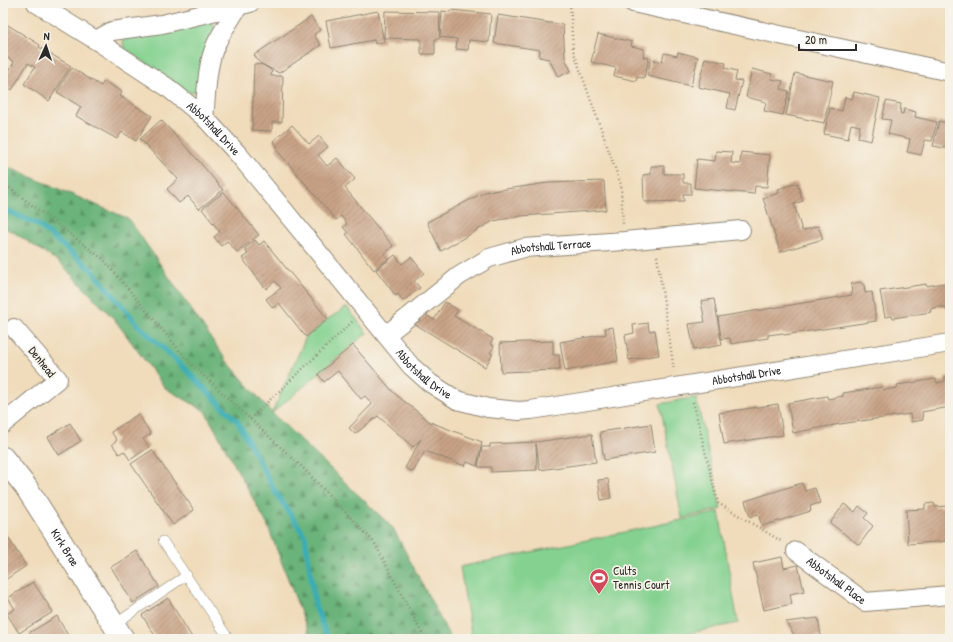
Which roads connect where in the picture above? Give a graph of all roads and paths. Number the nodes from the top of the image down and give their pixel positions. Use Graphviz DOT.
graph roads {
  1 [pos="36,3"];
  2 [pos="570,3"];
  3 [pos="633,3"];
  4 [pos="244,5"];
  5 [pos="97,41"];
  6 [pos="950,72"];
  7 [pos="204,117"];
  8 [pos="3,184"];
  9 [pos="741,230"];
  10 [pos="654,238"];
  11 [pos="624,241"];
  12 [pos="365,309"];
  13 [pos="14,328"];
  14 [pos="386,335"];
  15 [pos="950,343"];
  16 [pos="682,385"];
  17 [pos="250,419"];
  18 [pos="3,424"];
  19 [pos="3,458"];
  20 [pos="163,541"];
  21 [pos="796,551"];
  22 [pos="186,575"];
  23 [pos="950,594"];
  24 [pos="119,632"];
  25 [pos="229,639"];
  26 [pos="425,639"];
  1 -- 5 [label="street, Abbotshall Drive"];
  2 -- 11 [label="path"];
  3 -- 6 [label="street"];
  4 -- 5 [label="street"];
  4 -- 7 [label="street"];
  5 -- 7 [label="street, Abbotshall Drive"];
  7 -- 12 [label="street, Abbotshall Drive"];
  8 -- 17 [label="path"];
  9 -- 10 [label="street, Abbotshall Terrace"];
  10 -- 11 [label="street, Abbotshall Terrace"];
  10 -- 16 [label="path"];
  11 -- 14 [label="street, Abbotshall Terrace"];
  12 -- 14 [label="street, Abbotshall Drive"];
  12 -- 17 [label="path"];
  13 -- 18 [label="street, Denhead"];
  14 -- 16 [label="street, Abbotshall Drive"];
  15 -- 16 [label="street, Abbotshall Drive"];
  16 -- 21 [label="path"];
  17 -- 26 [label="path"];
  19 -- 24 [label="street, Kirk Brae"];
  20 -- 22 [label="lane"];
  21 -- 23 [label="street, Abbotshall Place"];
  22 -- 24 [label="lane"];
  22 -- 25 [label="lane"];
}
